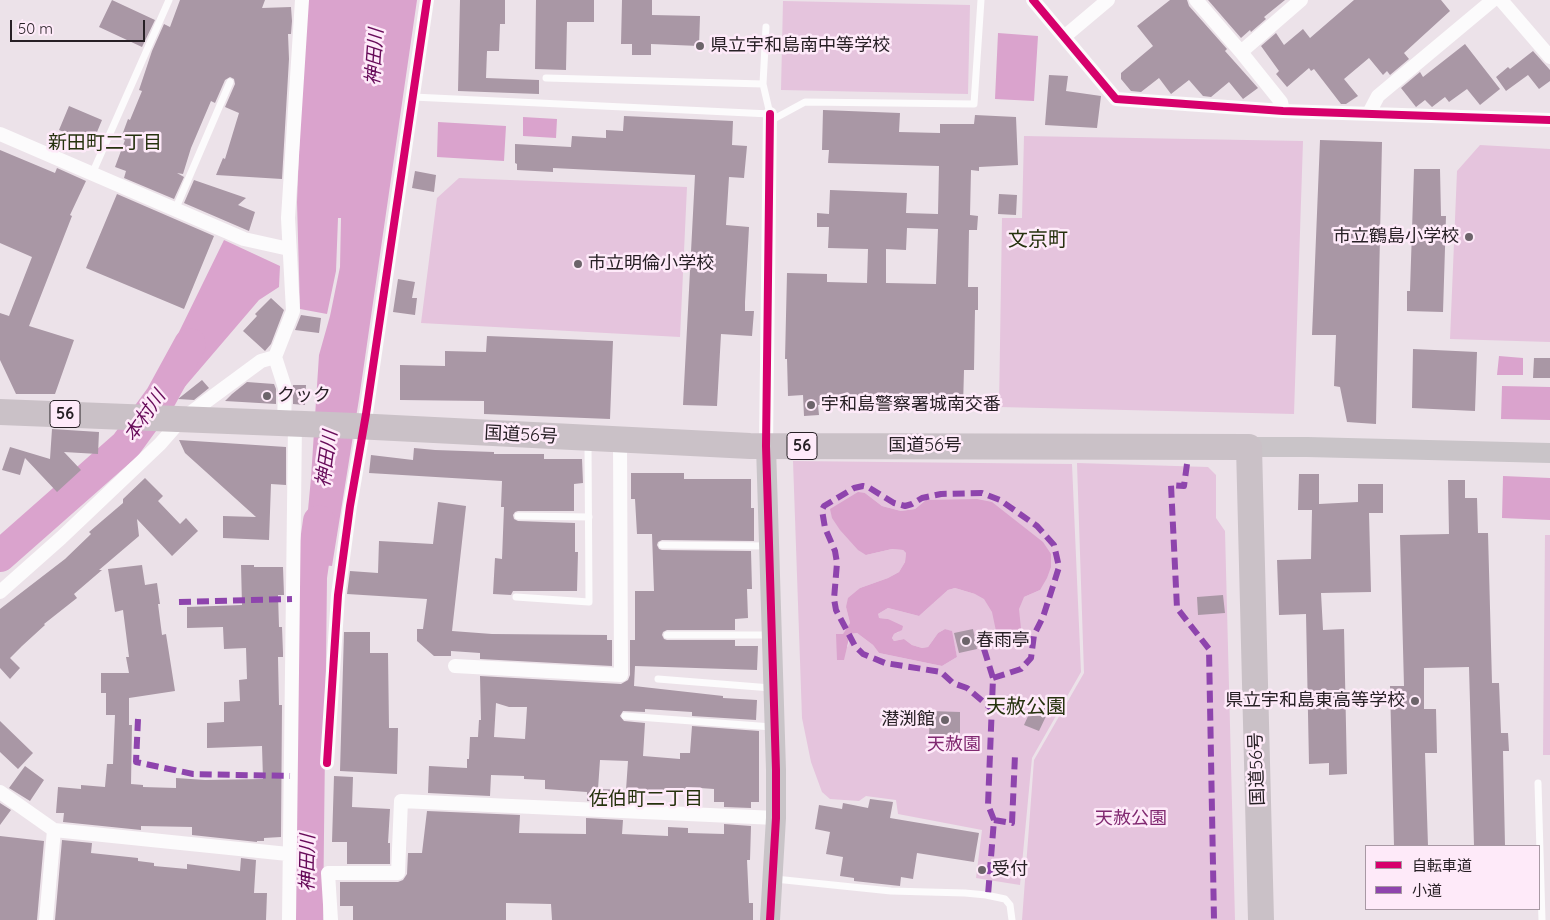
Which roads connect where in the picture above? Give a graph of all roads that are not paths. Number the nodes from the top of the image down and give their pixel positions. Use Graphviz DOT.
graph roads {
  1 [pos="169,0"];
  2 [pos="302,0"];
  3 [pos="427,0"];
  4 [pos="981,0"];
  5 [pos="1033,0"];
  6 [pos="1108,0"];
  7 [pos="1196,0"];
  8 [pos="1301,0"];
  9 [pos="1493,0"];
  10 [pos="1501,0"];
  11 [pos="766,27"];
  12 [pos="1064,37"];
  13 [pos="1241,52"];
  14 [pos="1550,58"];
  15 [pos="546,78"];
  16 [pos="230,82"];
  17 [pos="763,84"];
  18 [pos="413,97"];
  19 [pos="1283,111"];
  20 [pos="1369,113"];
  21 [pos="770,117"];
  22 [pos="1550,120"];
  23 [pos="0,134"];
  24 [pos="92,174"];
  25 [pos="175,210"];
  26 [pos="289,249"];
  27 [pos="275,357"];
  28 [pos="0,412"];
  29 [pos="174,420"];
  30 [pos="294,424"];
  31 [pos="359,426"];
  32 [pos="588,438"];
  33 [pos="620,440"];
  34 [pos="766,446"];
  35 [pos="1249,448"];
  36 [pos="1550,454"];
  37 [pos="518,516"];
  38 [pos="589,517"];
  39 [pos="662,545"];
  40 [pos="769,546"];
  41 [pos="0,592"];
  42 [pos="516,597"];
  43 [pos="667,635"];
  44 [pos="772,635"];
  45 [pos="455,666"];
  46 [pos="658,679"];
  47 [pos="774,688"];
  48 [pos="625,716"];
  49 [pos="775,727"];
  50 [pos="327,763"];
  51 [pos="1538,783"];
  52 [pos="0,792"];
  53 [pos="776,818"];
  54 [pos="54,830"];
  55 [pos="1540,845"];
  56 [pos="1540,852"];
  57 [pos="288,854"];
  58 [pos="772,878"];
  59 [pos="46,920"];
  60 [pos="288,920"];
  61 [pos="331,920"];
  62 [pos="770,920"];
  63 [pos="1012,920"];
  64 [pos="1261,920"];
  65 [pos="1542,920"];
  1 -- 24 [label="lane"];
  2 -- 26 [label="street"];
  3 -- 18 [label="street"];
  4 -- 21 [label="lane"];
  5 -- 12 [label="street"];
  6 -- 12 [label="street"];
  7 -- 13 [label="street"];
  8 -- 13 [label="street"];
  9 -- 20 [label="street"];
  10 -- 14 [label="street"];
  11 -- 17 [label="lane"];
  12 -- 19 [label="street"];
  13 -- 19 [label="street"];
  15 -- 17 [label="lane"];
  16 -- 25 [label="lane"];
  17 -- 21 [label="lane"];
  18 -- 21 [label="lane"];
  18 -- 31 [label="street"];
  19 -- 20 [label="street"];
  20 -- 22 [label="street"];
  21 -- 34 [label="street"];
  23 -- 24 [label="street"];
  24 -- 25 [label="street"];
  25 -- 26 [label="street"];
  26 -- 27 [label="street"];
  27 -- 29 [label="street"];
  27 -- 30 [label="street"];
  28 -- 29 [label="highway, 国道56号 / 56"];
  29 -- 30 [label="highway, 国道56号 / 56"];
  29 -- 41 [label="street"];
  30 -- 31 [label="highway, 国道56号 / 56"];
  30 -- 57 [label="street"];
  31 -- 32 [label="highway, 国道56号 / 56"];
  31 -- 50 [label="street"];
  32 -- 33 [label="highway, 国道56号 / 56"];
  32 -- 38 [label="lane"];
  33 -- 34 [label="highway, 国道56号 / 56"];
  33 -- 45 [label="street"];
  34 -- 35 [label="highway, 国道56号 / 56"];
  34 -- 40 [label="street"];
  35 -- 36 [label="street"];
  35 -- 64 [label="highway, 国道56号"];
  37 -- 38 [label="lane"];
  38 -- 42 [label="lane"];
  39 -- 40 [label="lane"];
  40 -- 44 [label="street"];
  43 -- 44 [label="lane"];
  44 -- 47 [label="street"];
  46 -- 47 [label="lane"];
  47 -- 49 [label="street"];
  48 -- 49 [label="lane"];
  49 -- 53 [label="street"];
  51 -- 55 [label="lane"];
  52 -- 54 [label="street"];
  53 -- 58 [label="street"];
  53 -- 61 [label="street"];
  54 -- 57 [label="street"];
  54 -- 59 [label="street"];
  56 -- 65 [label="lane"];
  57 -- 60 [label="street"];
  58 -- 62 [label="street"];
  58 -- 63 [label="lane"];
}
